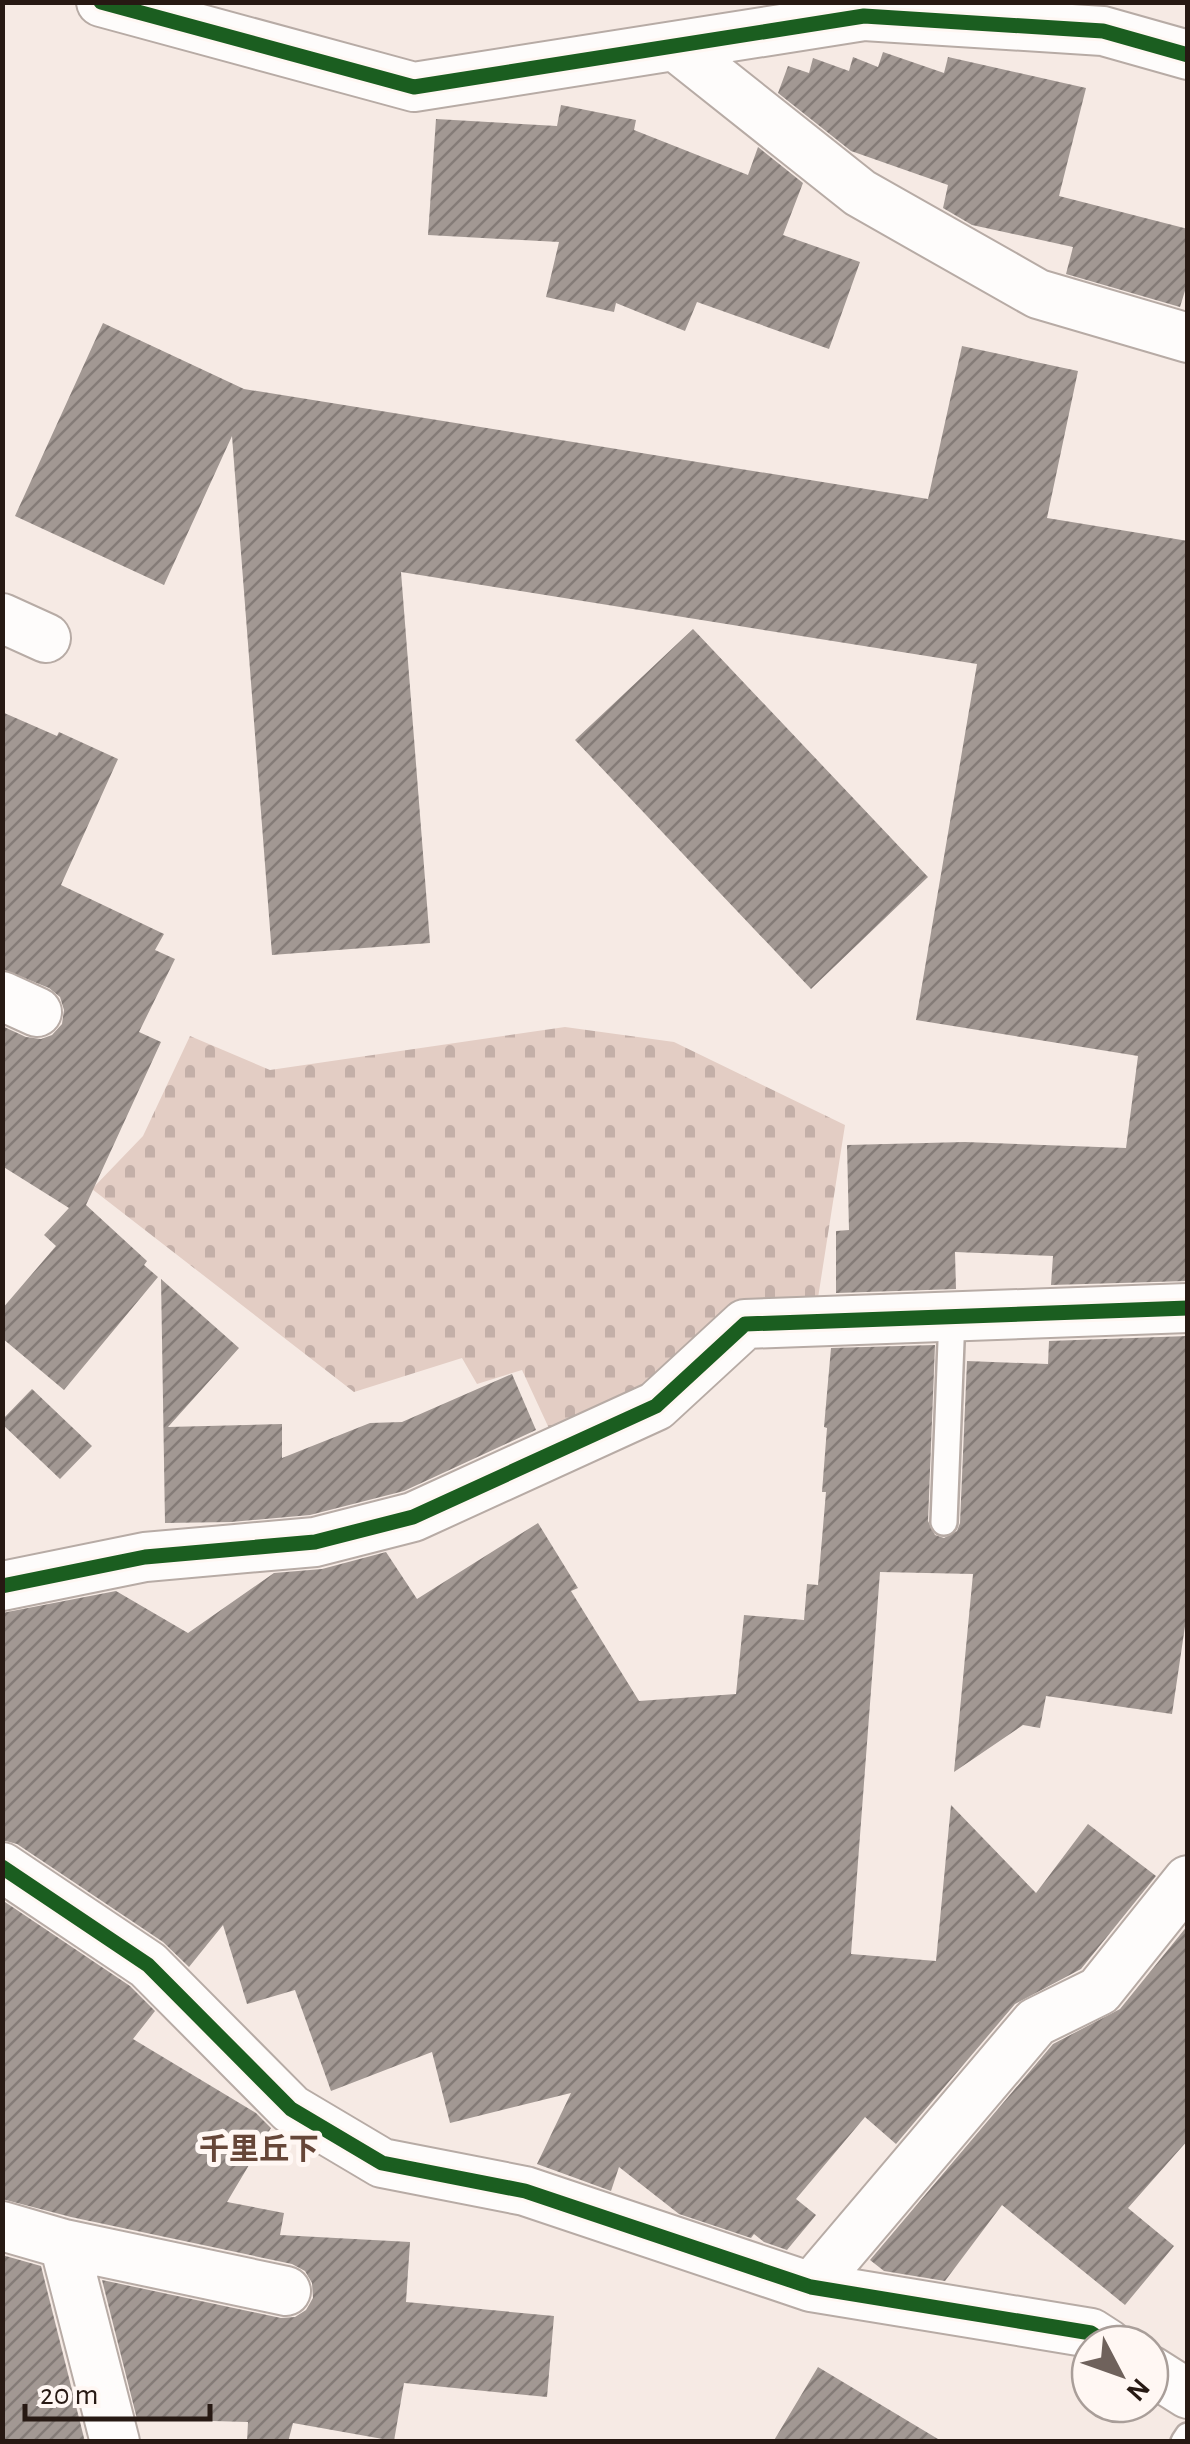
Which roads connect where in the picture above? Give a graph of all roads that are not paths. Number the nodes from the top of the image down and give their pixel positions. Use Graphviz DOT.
graph roads {
  1 [pos="101,2"];
  2 [pos="675,46"];
  3 [pos="1188,55"];
  4 [pos="1188,338"];
  5 [pos="2,618"];
  6 [pos="46,638"];
  7 [pos="1188,1308"];
  8 [pos="952,1316"];
  9 [pos="944,1522"];
  10 [pos="2,1586"];
  11 [pos="2,1867"];
  12 [pos="1188,1880"];
  13 [pos="2,2226"];
  14 [pos="64,2244"];
  15 [pos="812,2287"];
  16 [pos="286,2291"];
  17 [pos="1070,2330"];
  18 [pos="115,2442"];
  1 -- 2 [label="street"];
  2 -- 3 [label="street"];
  2 -- 4 [label="street"];
  5 -- 6 [label="street"];
  7 -- 8 [label="street"];
  8 -- 9 [label="lane"];
  8 -- 10 [label="street"];
  11 -- 15 [label="street"];
  12 -- 15 [label="street"];
  13 -- 14 [label="street"];
  14 -- 16 [label="street"];
  14 -- 18 [label="street"];
  15 -- 17 [label="street"];
}
